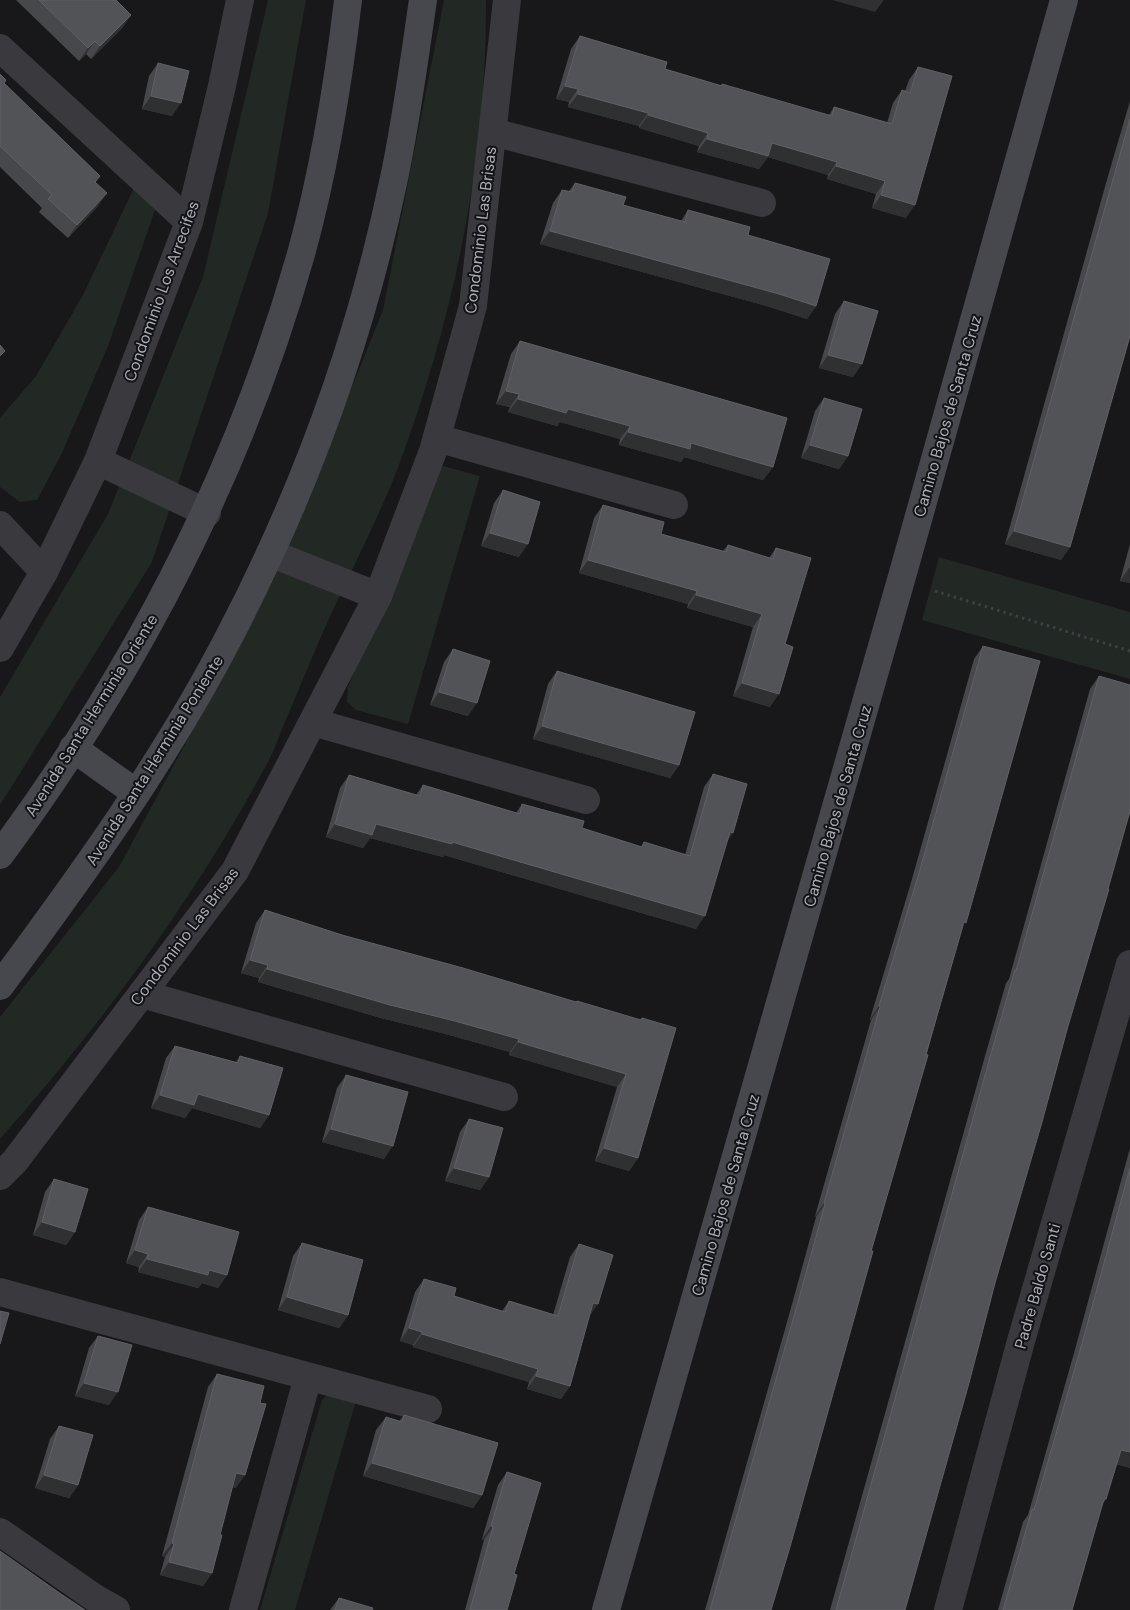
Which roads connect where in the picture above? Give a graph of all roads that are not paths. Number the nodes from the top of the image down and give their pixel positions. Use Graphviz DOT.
graph roads {
  1 [pos="240,0"];
  2 [pos="348,0"];
  3 [pos="422,0"];
  4 [pos="507,0"];
  5 [pos="1064,0"];
  6 [pos="0,48"];
  7 [pos="493,132"];
  8 [pos="762,203"];
  9 [pos="189,222"];
  10 [pos="437,438"];
  11 [pos="98,461"];
  12 [pos="674,505"];
  13 [pos="206,513"];
  14 [pos="0,525"];
  15 [pos="270,553"];
  16 [pos="44,572"];
  17 [pos="378,596"];
  18 [pos="0,648"];
  19 [pos="313,722"];
  20 [pos="73,748"];
  21 [pos="136,793"];
  22 [pos="586,800"];
  23 [pos="0,855"];
  24 [pos="1130,964"];
  25 [pos="0,986"];
  26 [pos="142,994"];
  27 [pos="504,1097"];
  28 [pos="0,1176"];
  29 [pos="0,1292"];
  30 [pos="308,1377"];
  31 [pos="428,1409"];
  32 [pos="0,1532"];
  33 [pos="116,1610"];
  34 [pos="243,1610"];
  35 [pos="606,1610"];
  36 [pos="948,1610"];
  1 -- 9 [label="street, Condominio Los Arrecifes"];
  2 -- 13 [label="street, Avenida Santa Herminia Oriente"];
  3 -- 15 [label="street, Avenida Santa Herminia Poniente"];
  4 -- 7 [label="street, Condominio Las Brisas"];
  5 -- 35 [label="street, Camino Bajos de Santa Cruz"];
  6 -- 9 [label="street"];
  7 -- 8 [label="street"];
  7 -- 10 [label="street, Condominio Las Brisas"];
  9 -- 11 [label="street, Condominio Los Arrecifes"];
  10 -- 12 [label="street"];
  10 -- 17 [label="street, Condominio Las Brisas"];
  11 -- 13 [label="street"];
  11 -- 16 [label="street, Condominio Los Arrecifes"];
  13 -- 20 [label="street, Avenida Santa Herminia Oriente"];
  14 -- 16 [label="street"];
  15 -- 17 [label="street"];
  15 -- 21 [label="street, Avenida Santa Herminia Poniente"];
  16 -- 18 [label="street, Condominio Los Arrecifes"];
  17 -- 19 [label="street, Condominio Las Brisas"];
  19 -- 22 [label="street"];
  19 -- 26 [label="street, Condominio Las Brisas"];
  20 -- 21 [label="street"];
  20 -- 23 [label="street, Avenida Santa Herminia Oriente"];
  21 -- 25 [label="street, Avenida Santa Herminia Poniente"];
  24 -- 36 [label="street, Padre Baldo Santi"];
  26 -- 27 [label="street"];
  26 -- 28 [label="street, Condominio Las Brisas"];
  29 -- 30 [label="street"];
  30 -- 31 [label="street"];
  30 -- 34 [label="street"];
  32 -- 33 [label="street"];
}
